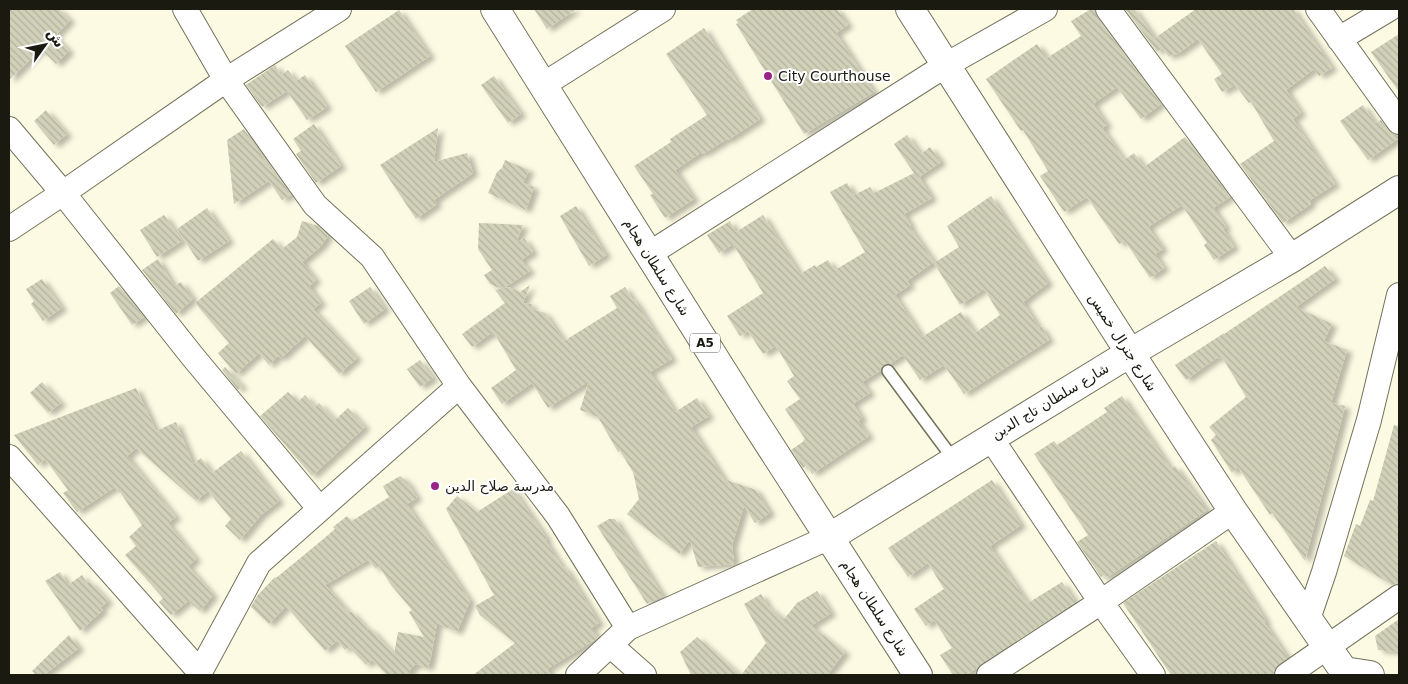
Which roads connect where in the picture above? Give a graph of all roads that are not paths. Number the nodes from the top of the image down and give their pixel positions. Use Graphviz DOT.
graph roads {
  1 [pos="185,9"];
  2 [pos="339,9"];
  3 [pos="495,9"];
  4 [pos="663,9"];
  5 [pos="910,9"];
  6 [pos="1045,9"];
  7 [pos="1108,9"];
  8 [pos="1318,9"];
  9 [pos="1389,9"];
  10 [pos="1340,39"];
  11 [pos="946,65"];
  12 [pos="226,80"];
  13 [pos="543,85"];
  14 [pos="1399,122"];
  15 [pos="9,129"];
  16 [pos="1399,190"];
  17 [pos="63,193"];
  18 [pos="9,229"];
  19 [pos="649,254"];
  20 [pos="1292,258"];
  21 [pos="1399,295"];
  22 [pos="1130,353"];
  23 [pos="888,371"];
  24 [pos="459,386"];
  25 [pos="990,437"];
  26 [pos="9,457"];
  27 [pos="954,460"];
  28 [pos="319,508"];
  29 [pos="1233,510"];
  30 [pos="830,537"];
  31 [pos="1399,597"];
  32 [pos="1101,602"];
  33 [pos="1308,619"];
  34 [pos="628,628"];
  35 [pos="610,645"];
  36 [pos="1328,647"];
  37 [pos="200,673"];
  38 [pos="1354,674"];
  39 [pos="578,675"];
  40 [pos="644,675"];
  41 [pos="918,675"];
  42 [pos="989,675"];
  43 [pos="1153,675"];
  44 [pos="1287,675"];
  1 -- 12 [label="street"];
  2 -- 12 [label="street"];
  3 -- 13 [label="main road, شارع سلطان هجام / A5"];
  4 -- 13 [label="street"];
  5 -- 11 [label="main road, شارع جنرال خميس"];
  6 -- 11 [label="street"];
  7 -- 20 [label="street"];
  8 -- 10 [label="street"];
  9 -- 10 [label="street"];
  10 -- 14 [label="street"];
  11 -- 19 [label="street"];
  11 -- 22 [label="main road, شارع جنرال خميس"];
  12 -- 17 [label="street"];
  12 -- 24 [label="street"];
  13 -- 19 [label="main road, شارع سلطان هجام / A5"];
  15 -- 17 [label="street"];
  16 -- 20 [label="main road, شارع سلطان تاج الدين"];
  17 -- 18 [label="street"];
  17 -- 28 [label="street"];
  19 -- 30 [label="main road, شارع سلطان هجام / A5"];
  20 -- 22 [label="main road, شارع سلطان تاج الدين"];
  21 -- 33 [label="street"];
  22 -- 25 [label="main road, شارع سلطان تاج الدين"];
  22 -- 29 [label="main road, شارع جنرال خميس"];
  23 -- 27 [label="lane"];
  24 -- 28 [label="street"];
  24 -- 34 [label="street"];
  25 -- 27 [label="main road, شارع سلطان تاج الدين"];
  25 -- 32 [label="street"];
  26 -- 37 [label="street"];
  27 -- 30 [label="main road, شارع سلطان تاج الدين"];
  28 -- 37 [label="street"];
  29 -- 32 [label="street"];
  29 -- 33 [label="main road, شارع جنرال خميس"];
  30 -- 34 [label="street"];
  30 -- 41 [label="main road, شارع سلطان هجام / A5"];
  31 -- 36 [label="street"];
  32 -- 42 [label="street"];
  32 -- 43 [label="street"];
  33 -- 36 [label="main road, شارع جنرال خميس"];
  34 -- 35 [label="street"];
  35 -- 39 [label="street"];
  35 -- 40 [label="street"];
  36 -- 38 [label="main road, شارع جنرال خميس"];
  36 -- 44 [label="street"];
}
